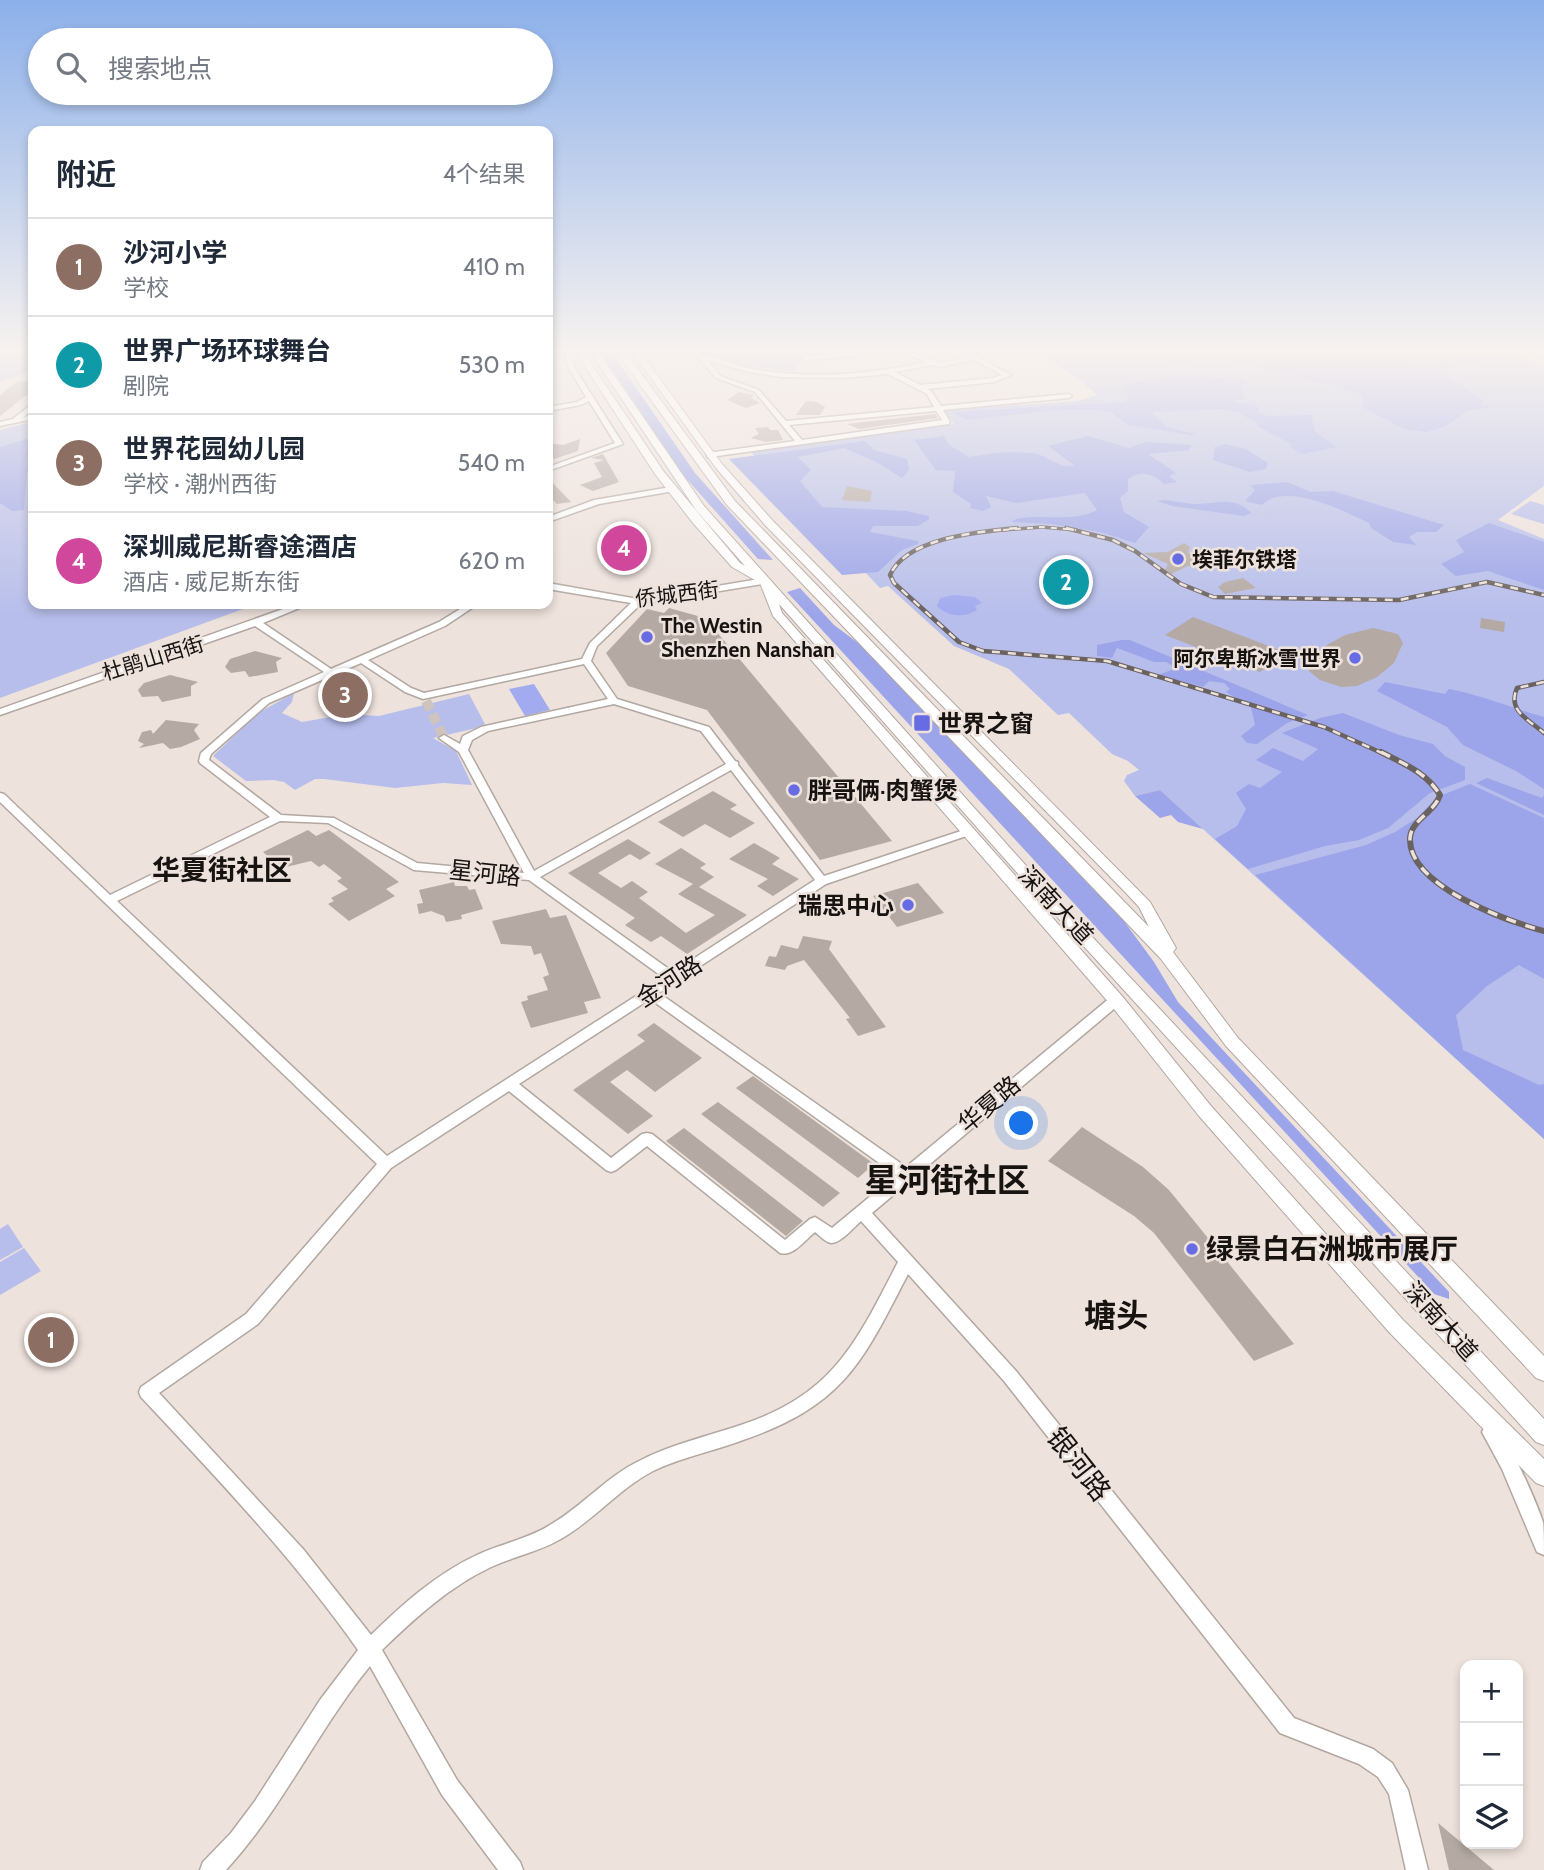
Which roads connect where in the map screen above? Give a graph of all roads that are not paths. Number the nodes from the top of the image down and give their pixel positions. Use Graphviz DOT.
graph roads {
  1 [pos="617,440"];
  2 [pos="638,440"];
  3 [pos="653,440"];
  4 [pos="684,440"];
  5 [pos="700,440"];
  6 [pos="799,440"];
  7 [pos="822,440"];
  8 [pos="801,443"];
  9 [pos="710,455"];
  10 [pos="719,466"];
  11 [pos="553,467"];
  12 [pos="680,481"];
  13 [pos="671,489"];
  14 [pos="731,503"];
  15 [pos="686,508"];
  16 [pos="553,518"];
  17 [pos="787,561"];
  18 [pos="822,578"];
  19 [pos="765,581"];
  20 [pos="553,587"];
  21 [pos="638,602"];
  22 [pos="292,609"];
  23 [pos="466,609"];
  24 [pos="257,623"];
  25 [pos="361,659"];
  26 [pos="586,661"];
  27 [pos="331,673"];
  28 [pos="837,681"];
  29 [pos="614,701"];
  30 [pos="0,712"];
  31 [pos="895,728"];
  32 [pos="485,729"];
  33 [pos="976,735"];
  34 [pos="463,750"];
  35 [pos="734,764"];
  36 [pos="934,771"];
  37 [pos="0,796"];
  38 [pos="1011,796"];
  39 [pos="278,818"];
  40 [pos="967,831"];
  41 [pos="532,877"];
  42 [pos="822,881"];
  43 [pos="1033,882"];
  44 [pos="109,900"];
  45 [pos="1183,974"];
  46 [pos="673,978"];
  47 [pos="650,993"];
  48 [pos="1116,1000"];
  49 [pos="509,1084"];
  50 [pos="386,1164"];
  51 [pos="906,1174"];
  52 [pos="861,1211"];
  53 [pos="832,1237"];
  54 [pos="906,1262"];
  55 [pos="1544,1371"];
  56 [pos="1462,1393"];
  57 [pos="1544,1436"];
  58 [pos="1544,1475"];
  59 [pos="1544,1546"];
  60 [pos="369,1650"];
  61 [pos="211,1870"];
  62 [pos="512,1870"];
  63 [pos="1417,1870"];
  1 -- 11 [label="street"];
  2 -- 13 [label="main road"];
  3 -- 12 [label="main road, 深南大道"];
  4 -- 14 [label="main road, 深南大道"];
  5 -- 9 [label="main road"];
  6 -- 8 [label="street"];
  7 -- 8 [label="street"];
  8 -- 9 [label="street"];
  9 -- 10 [label="main road"];
  10 -- 14 [label="main road"];
  10 -- 18 [label="main road"];
  12 -- 15 [label="main road"];
  12 -- 19 [label="main road, 深南大道"];
  13 -- 15 [label="main road"];
  13 -- 16 [label="street"];
  14 -- 17 [label="main road, 深南大道"];
  15 -- 19 [label="main road"];
  17 -- 18 [label="main road"];
  17 -- 38 [label="main road, 深南大道"];
  18 -- 33 [label="main road"];
  19 -- 21 [label="street, 侨城西街"];
  19 -- 28 [label="main road"];
  19 -- 31 [label="main road, 深南大道"];
  20 -- 21 [label="street, 侨城西街"];
  21 -- 26 [label="street"];
  22 -- 24 [label="street, 杜鹃山西街"];
  23 -- 25 [label="street"];
  24 -- 27 [label="street"];
  24 -- 30 [label="street, 杜鹃山西街"];
  25 -- 26 [label="street"];
  25 -- 27 [label="street"];
  26 -- 29 [label="street"];
  27 -- 39 [label="street"];
  28 -- 31 [label="main road"];
  28 -- 40 [label="main road"];
  29 -- 32 [label="street"];
  29 -- 35 [label="street"];
  31 -- 36 [label="main road, 深南大道"];
  32 -- 34 [label="street"];
  32 -- 34 [label="street"];
  33 -- 38 [label="main road"];
  33 -- 45 [label="main road"];
  34 -- 41 [label="street"];
  35 -- 41 [label="street"];
  35 -- 42 [label="street"];
  36 -- 40 [label="main road"];
  36 -- 43 [label="main road, 深南大道"];
  37 -- 44 [label="street"];
  38 -- 45 [label="main road, 深南大道"];
  39 -- 41 [label="street, 星河路"];
  39 -- 44 [label="street"];
  40 -- 42 [label="street, 金河路"];
  40 -- 48 [label="main road"];
  41 -- 46 [label="street, 星河路"];
  42 -- 46 [label="street, 金河路"];
  43 -- 48 [label="main road"];
  43 -- 57 [label="main road, 深南大道"];
  44 -- 50 [label="street"];
  45 -- 55 [label="main road, 深南大道"];
  46 -- 47 [label="street, 金河路"];
  47 -- 49 [label="street, 金河路"];
  47 -- 51 [label="street"];
  48 -- 51 [label="street, 华夏路"];
  48 -- 56 [label="main road"];
  49 -- 50 [label="street, 金河路"];
  49 -- 53 [label="street"];
  50 -- 60 [label="street, 金河路"];
  51 -- 52 [label="street, 华夏路"];
  52 -- 53 [label="street, 华夏路"];
  52 -- 54 [label="street, 银河路"];
  54 -- 60 [label="street"];
  54 -- 63 [label="street, 银河路"];
  56 -- 58 [label="main road"];
  56 -- 59 [label="street"];
  60 -- 61 [label="street"];
  60 -- 62 [label="street"];
}
